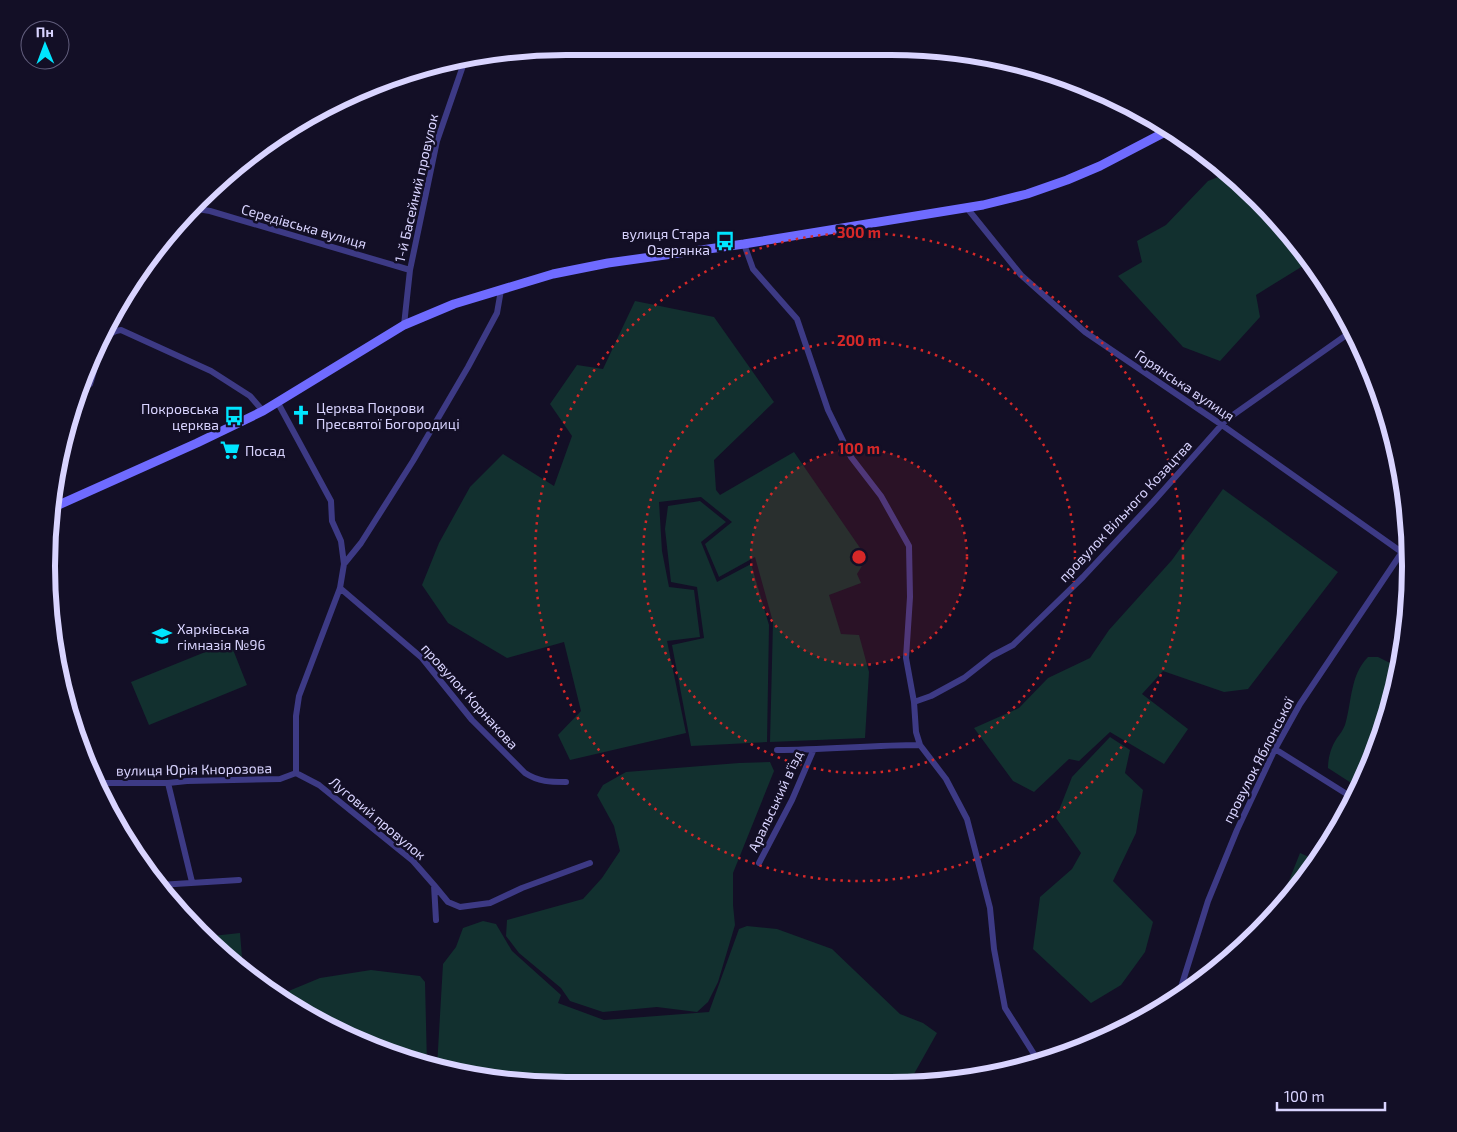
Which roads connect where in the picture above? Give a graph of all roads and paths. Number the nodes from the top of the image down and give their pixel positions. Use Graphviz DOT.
graph roads {
  1 [pos="463,66"];
  2 [pos="1163,133"];
  3 [pos="967,208"];
  4 [pos="201,209"];
  5 [pos="744,244"];
  6 [pos="410,270"];
  7 [pos="501,290"];
  8 [pos="404,325"];
  9 [pos="112,332"];
  10 [pos="1346,335"];
  11 [pos="94,369"];
  12 [pos="88,385"];
  13 [pos="278,402"];
  14 [pos="263,411"];
  15 [pos="1222,425"];
  16 [pos="58,505"];
  17 [pos="1402,552"];
  18 [pos="344,564"];
  19 [pos="340,588"];
  20 [pos="914,702"];
  21 [pos="920,745"];
  22 [pos="1276,749"];
  23 [pos="777,750"];
  24 [pos="813,751"];
  25 [pos="296,773"];
  26 [pos="566,782"];
  27 [pos="104,783"];
  28 [pos="168,783"];
  29 [pos="1348,795"];
  30 [pos="590,863"];
  31 [pos="760,863"];
  32 [pos="238,880"];
  33 [pos="192,882"];
  34 [pos="167,884"];
  35 [pos="434,885"];
  36 [pos="436,920"];
  37 [pos="1181,986"];
  38 [pos="1035,1056"];
  1 -- 6 [label="street, 1-й Басейний провулок"];
  2 -- 3 [label="main road"];
  3 -- 5 [label="main road"];
  3 -- 15 [label="street, Горянська вулиця"];
  4 -- 6 [label="street, Середівська вулиця"];
  5 -- 7 [label="main road"];
  5 -- 20 [label="street"];
  6 -- 8 [label="street, 1-й Басейний провулок"];
  7 -- 8 [label="main road"];
  7 -- 18 [label="street"];
  8 -- 13 [label="main road"];
  9 -- 14 [label="street"];
  10 -- 15 [label="street, провулок Вільного Козацтва"];
  11 -- 12 [label="street"];
  13 -- 14 [label="main road"];
  13 -- 18 [label="street"];
  14 -- 16 [label="main road"];
  15 -- 17 [label="street, Горянська вулиця"];
  15 -- 20 [label="street, провулок Вільного Козацтва"];
  17 -- 22 [label="street, провулок Яблонської"];
  18 -- 19 [label="street"];
  19 -- 25 [label="street"];
  19 -- 26 [label="street, провулок Корнакова"];
  20 -- 21 [label="street"];
  21 -- 24 [label="street"];
  21 -- 38 [label="street"];
  22 -- 29 [label="street"];
  22 -- 37 [label="street, провулок Яблонської"];
  23 -- 24 [label="street"];
  24 -- 31 [label="street, Аральський в'їзд"];
  25 -- 28 [label="street, вулиця Юрія Кнорозова"];
  25 -- 35 [label="street, Луговий провулок"];
  27 -- 28 [label="street, вулиця Юрія Кнорозова"];
  28 -- 33 [label="street"];
  30 -- 35 [label="street, Луговий провулок"];
  32 -- 33 [label="street"];
  33 -- 34 [label="street"];
  35 -- 36 [label="street"];
}
